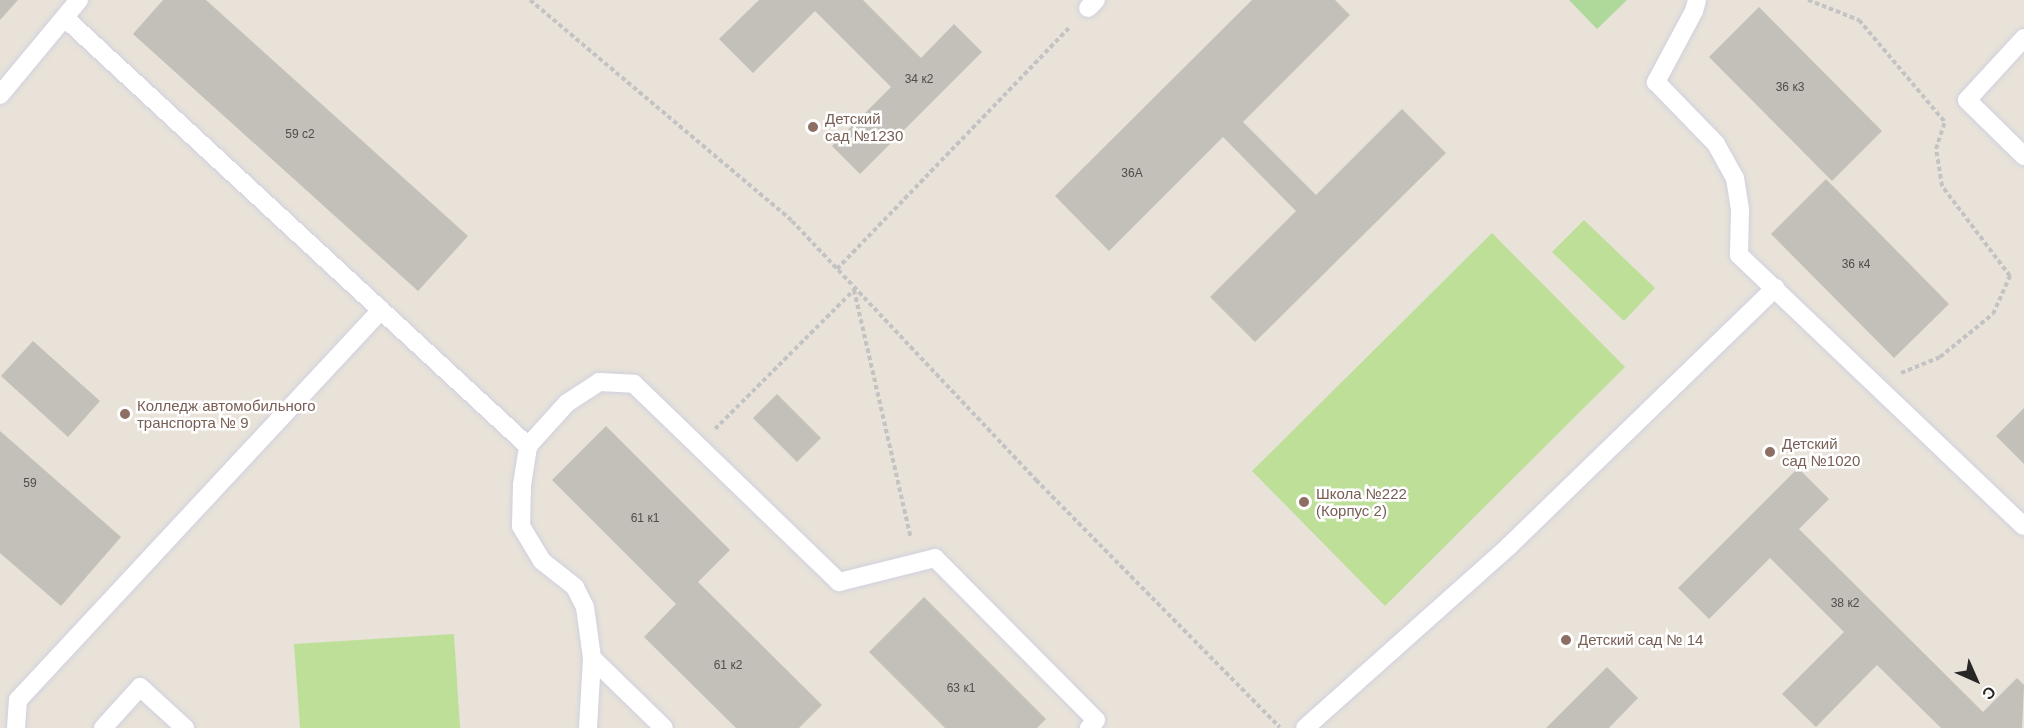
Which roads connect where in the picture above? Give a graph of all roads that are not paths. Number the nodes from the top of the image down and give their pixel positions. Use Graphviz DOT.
graph roads {
  1 [pos="79,0"];
  2 [pos="1696,0"];
  3 [pos="65,18"];
  4 [pos="2024,38"];
  5 [pos="0,95"];
  6 [pos="2024,156"];
  7 [pos="1775,288"];
  8 [pos="381,310"];
  9 [pos="528,446"];
  10 [pos="2024,526"];
  11 [pos="592,657"];
  12 [pos="16,728"];
  13 [pos="103,728"];
  14 [pos="185,728"];
  15 [pos="588,728"];
  16 [pos="664,728"];
  17 [pos="1089,728"];
  18 [pos="1305,728"];
  1 -- 3 [label="lane"];
  2 -- 7 [label="lane"];
  3 -- 5 [label="lane"];
  3 -- 8 [label="lane"];
  4 -- 6 [label="lane"];
  7 -- 10 [label="lane"];
  7 -- 18 [label="lane"];
  8 -- 9 [label="lane"];
  8 -- 12 [label="lane"];
  9 -- 11 [label="lane"];
  9 -- 17 [label="lane"];
  11 -- 15 [label="lane"];
  11 -- 16 [label="lane"];
  13 -- 14 [label="lane"];
}
